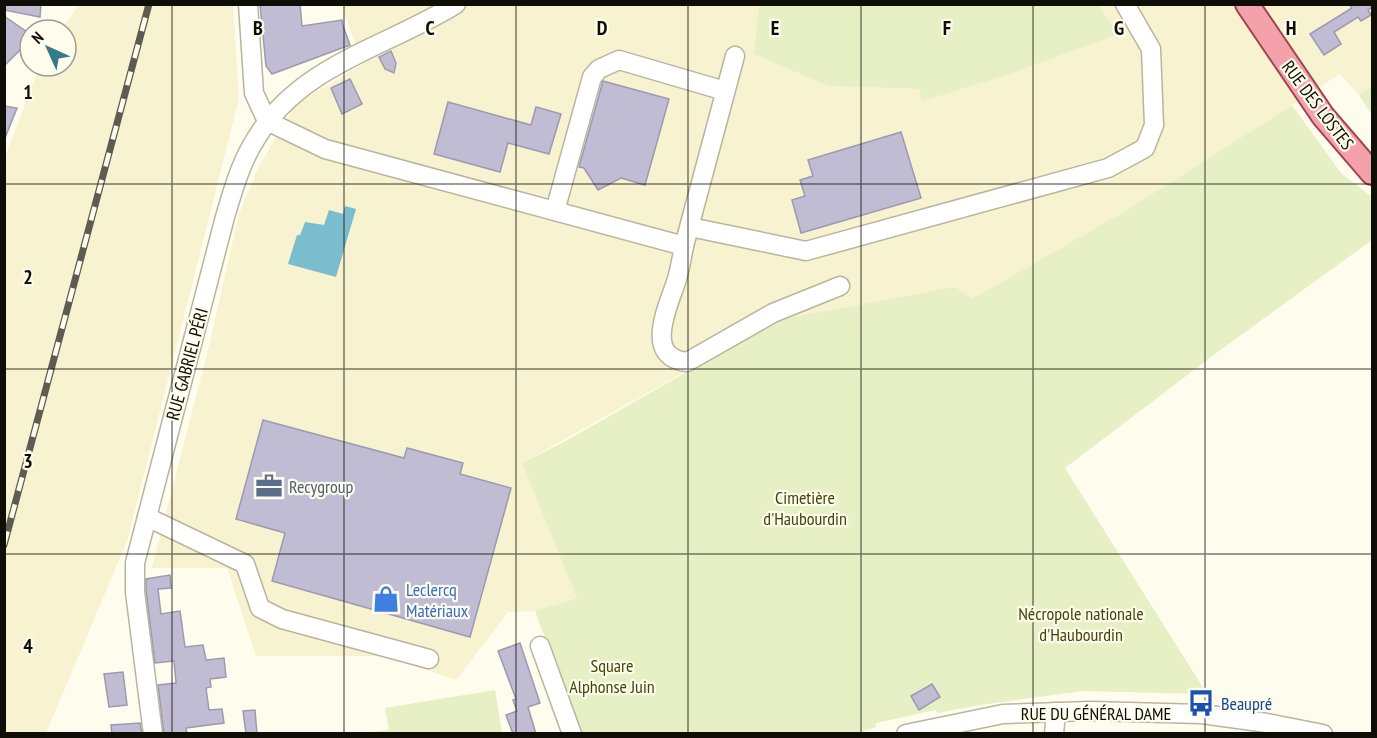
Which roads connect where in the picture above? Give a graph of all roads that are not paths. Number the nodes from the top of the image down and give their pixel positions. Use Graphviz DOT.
graph roads {
  1 [pos="248,4"];
  2 [pos="456,4"];
  3 [pos="1125,4"];
  4 [pos="1247,4"];
  5 [pos="735,56"];
  6 [pos="725,92"];
  7 [pos="267,122"];
  8 [pos="1372,173"];
  9 [pos="555,211"];
  10 [pos="690,227"];
  11 [pos="684,246"];
  12 [pos="840,286"];
  13 [pos="147,517"];
  14 [pos="540,646"];
  15 [pos="429,659"];
  16 [pos="1056,712"];
  17 [pos="1249,727"];
  18 [pos="153,734"];
  19 [pos="572,734"];
  20 [pos="906,734"];
  21 [pos="1054,734"];
  22 [pos="1323,734"];
  1 -- 7 [label="street"];
  2 -- 7 [label="street, RUE GABRIEL PÉRI"];
  3 -- 10 [label="street"];
  4 -- 8 [label="main road, RUE DES LOSTES"];
  5 -- 6 [label="street"];
  6 -- 9 [label="street"];
  6 -- 10 [label="street"];
  7 -- 9 [label="street"];
  7 -- 13 [label="street, RUE GABRIEL PÉRI"];
  9 -- 11 [label="street"];
  10 -- 11 [label="street"];
  11 -- 12 [label="street"];
  13 -- 15 [label="street"];
  13 -- 18 [label="street, RUE GABRIEL PÉRI"];
  14 -- 19 [label="street"];
  16 -- 17 [label="street, RUE DU GÉNÉRAL DAME"];
  16 -- 20 [label="street, RUE DU GÉNÉRAL DAME"];
  16 -- 21 [label="street"];
  17 -- 22 [label="street, RUE DU GÉNÉRAL DAME"];
}
